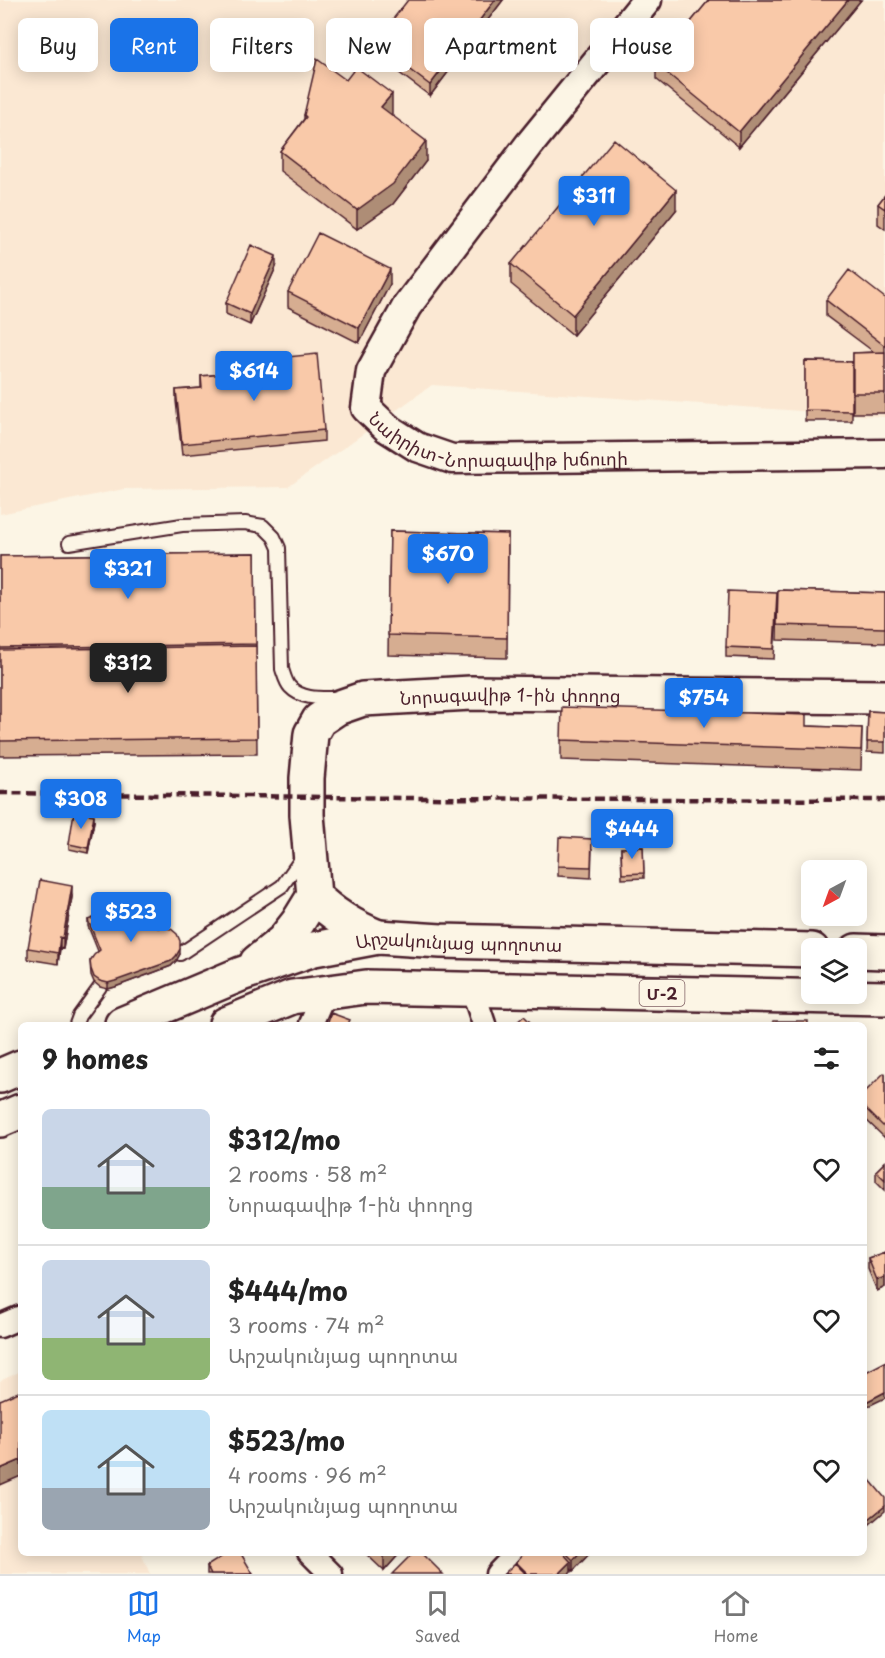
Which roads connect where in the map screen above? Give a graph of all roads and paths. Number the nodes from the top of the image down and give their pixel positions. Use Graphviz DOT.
graph roads {
  1 [pos="646,0"];
  2 [pos="885,453"];
  3 [pos="69,543"];
  4 [pos="885,697"];
  5 [pos="363,699"];
  6 [pos="310,846"];
  7 [pos="314,896"];
  8 [pos="378,937"];
  9 [pos="314,949"];
  10 [pos="801,950"];
  11 [pos="867,951"];
  12 [pos="885,952"];
  13 [pos="180,954"];
  14 [pos="242,974"];
  15 [pos="100,987"];
  16 [pos="471,988"];
  17 [pos="326,992"];
  18 [pos="292,997"];
  19 [pos="885,998"];
  20 [pos="245,1021"];
  21 [pos="77,1022"];
  22 [pos="127,1022"];
  23 [pos="311,1022"];
  24 [pos="483,1022"];
  25 [pos="18,1068"];
  26 [pos="0,1076"];
  27 [pos="18,1112"];
  28 [pos="0,1120"];
  29 [pos="18,1318"];
  30 [pos="0,1326"];
  31 [pos="313,1556"];
  32 [pos="514,1556"];
  33 [pos="331,1574"];
  34 [pos="497,1574"];
  1 -- 2 [label="street, Նաիրիտ-Նորագավիթ խճուղի"];
  3 -- 5 [label="lane"];
  4 -- 5 [label="main road, Նորագավիթ 1-ին փողոց"];
  5 -- 6 [label="main road, Նորագավիթ 1-ին փողոց"];
  6 -- 7 [label="main road, Նորագավիթ 1-ին փողոց"];
  6 -- 13 [label="lane"];
  7 -- 8 [label="main road"];
  7 -- 9 [label="main road, Նորագավիթ 1-ին փողոց"];
  7 -- 14 [label="main road"];
  8 -- 9 [label="main road, Արշակունյաց պողոտա"];
  8 -- 10 [label="main road, Արշակունյաց պողոտա"];
  9 -- 14 [label="main road, Արշակունյաց պողոտա"];
  9 -- 18 [label="main road"];
  11 -- 12 [label="main road"];
  14 -- 22 [label="main road, Արշակունյաց պողոտա"];
  15 -- 21 [label="lane"];
  16 -- 17 [label="main road, Մ-2"];
  16 -- 19 [label="main road, Մ-2"];
  16 -- 24 [label="street"];
  17 -- 18 [label="main road, Մ-2"];
  17 -- 23 [label="street"];
  18 -- 20 [label="main road, Մ-2"];
  25 -- 26 [label="main road"];
  27 -- 28 [label="main road"];
  29 -- 30 [label="street"];
  31 -- 33 [label="street"];
  32 -- 34 [label="street"];
}
